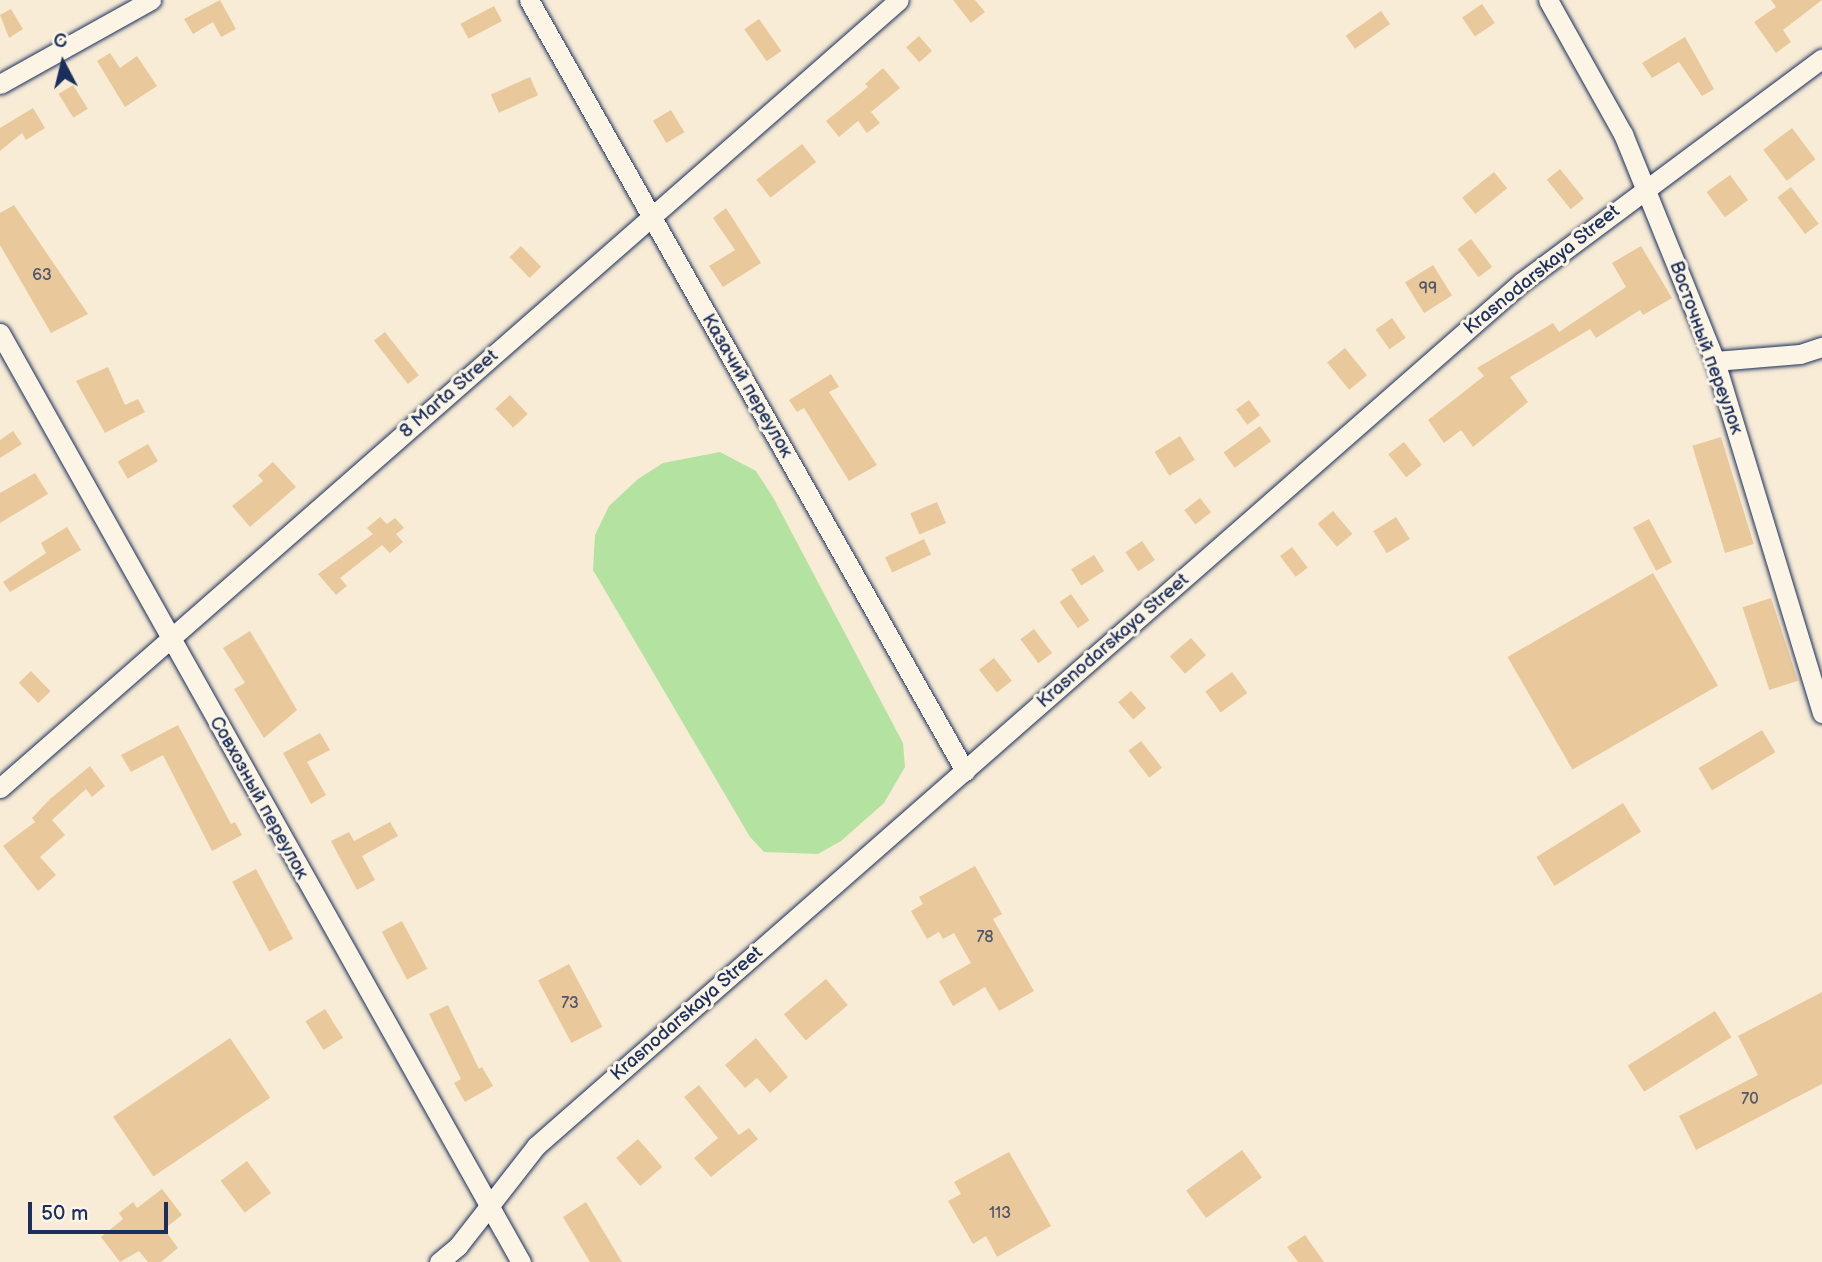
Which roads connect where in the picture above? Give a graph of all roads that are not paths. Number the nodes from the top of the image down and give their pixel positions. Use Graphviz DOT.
graph roads {
  1 [pos="151,0"];
  2 [pos="529,0"];
  3 [pos="899,0"];
  4 [pos="1548,0"];
  5 [pos="1822,58"];
  6 [pos="0,84"];
  7 [pos="1645,188"];
  8 [pos="651,217"];
  9 [pos="0,333"];
  10 [pos="1822,347"];
  11 [pos="1715,362"];
  12 [pos="170,639"];
  13 [pos="1816,670"];
  14 [pos="1822,713"];
  15 [pos="965,771"];
  16 [pos="0,788"];
  17 [pos="487,1205"];
  18 [pos="439,1262"];
  19 [pos="521,1262"];
  1 -- 6 [label="street"];
  2 -- 8 [label="street, Казачий переулок"];
  3 -- 8 [label="street, 8 Marta Street"];
  4 -- 7 [label="street, Восточный переулок"];
  5 -- 7 [label="street, Krasnodarskaya Street"];
  7 -- 11 [label="street, Восточный переулок"];
  7 -- 15 [label="street, Krasnodarskaya Street"];
  8 -- 12 [label="street, 8 Marta Street"];
  8 -- 15 [label="street, Казачий переулок"];
  9 -- 12 [label="street, Совхозный переулок"];
  10 -- 11 [label="street"];
  11 -- 13 [label="street, Восточный переулок"];
  12 -- 16 [label="street, 8 Marta Street"];
  12 -- 17 [label="street, Совхозный переулок"];
  13 -- 14 [label="street, Восточный переулок"];
  15 -- 17 [label="street, Krasnodarskaya Street"];
  17 -- 18 [label="street, Krasnodarskaya Street"];
  17 -- 19 [label="street, Совхозный переулок"];
}
